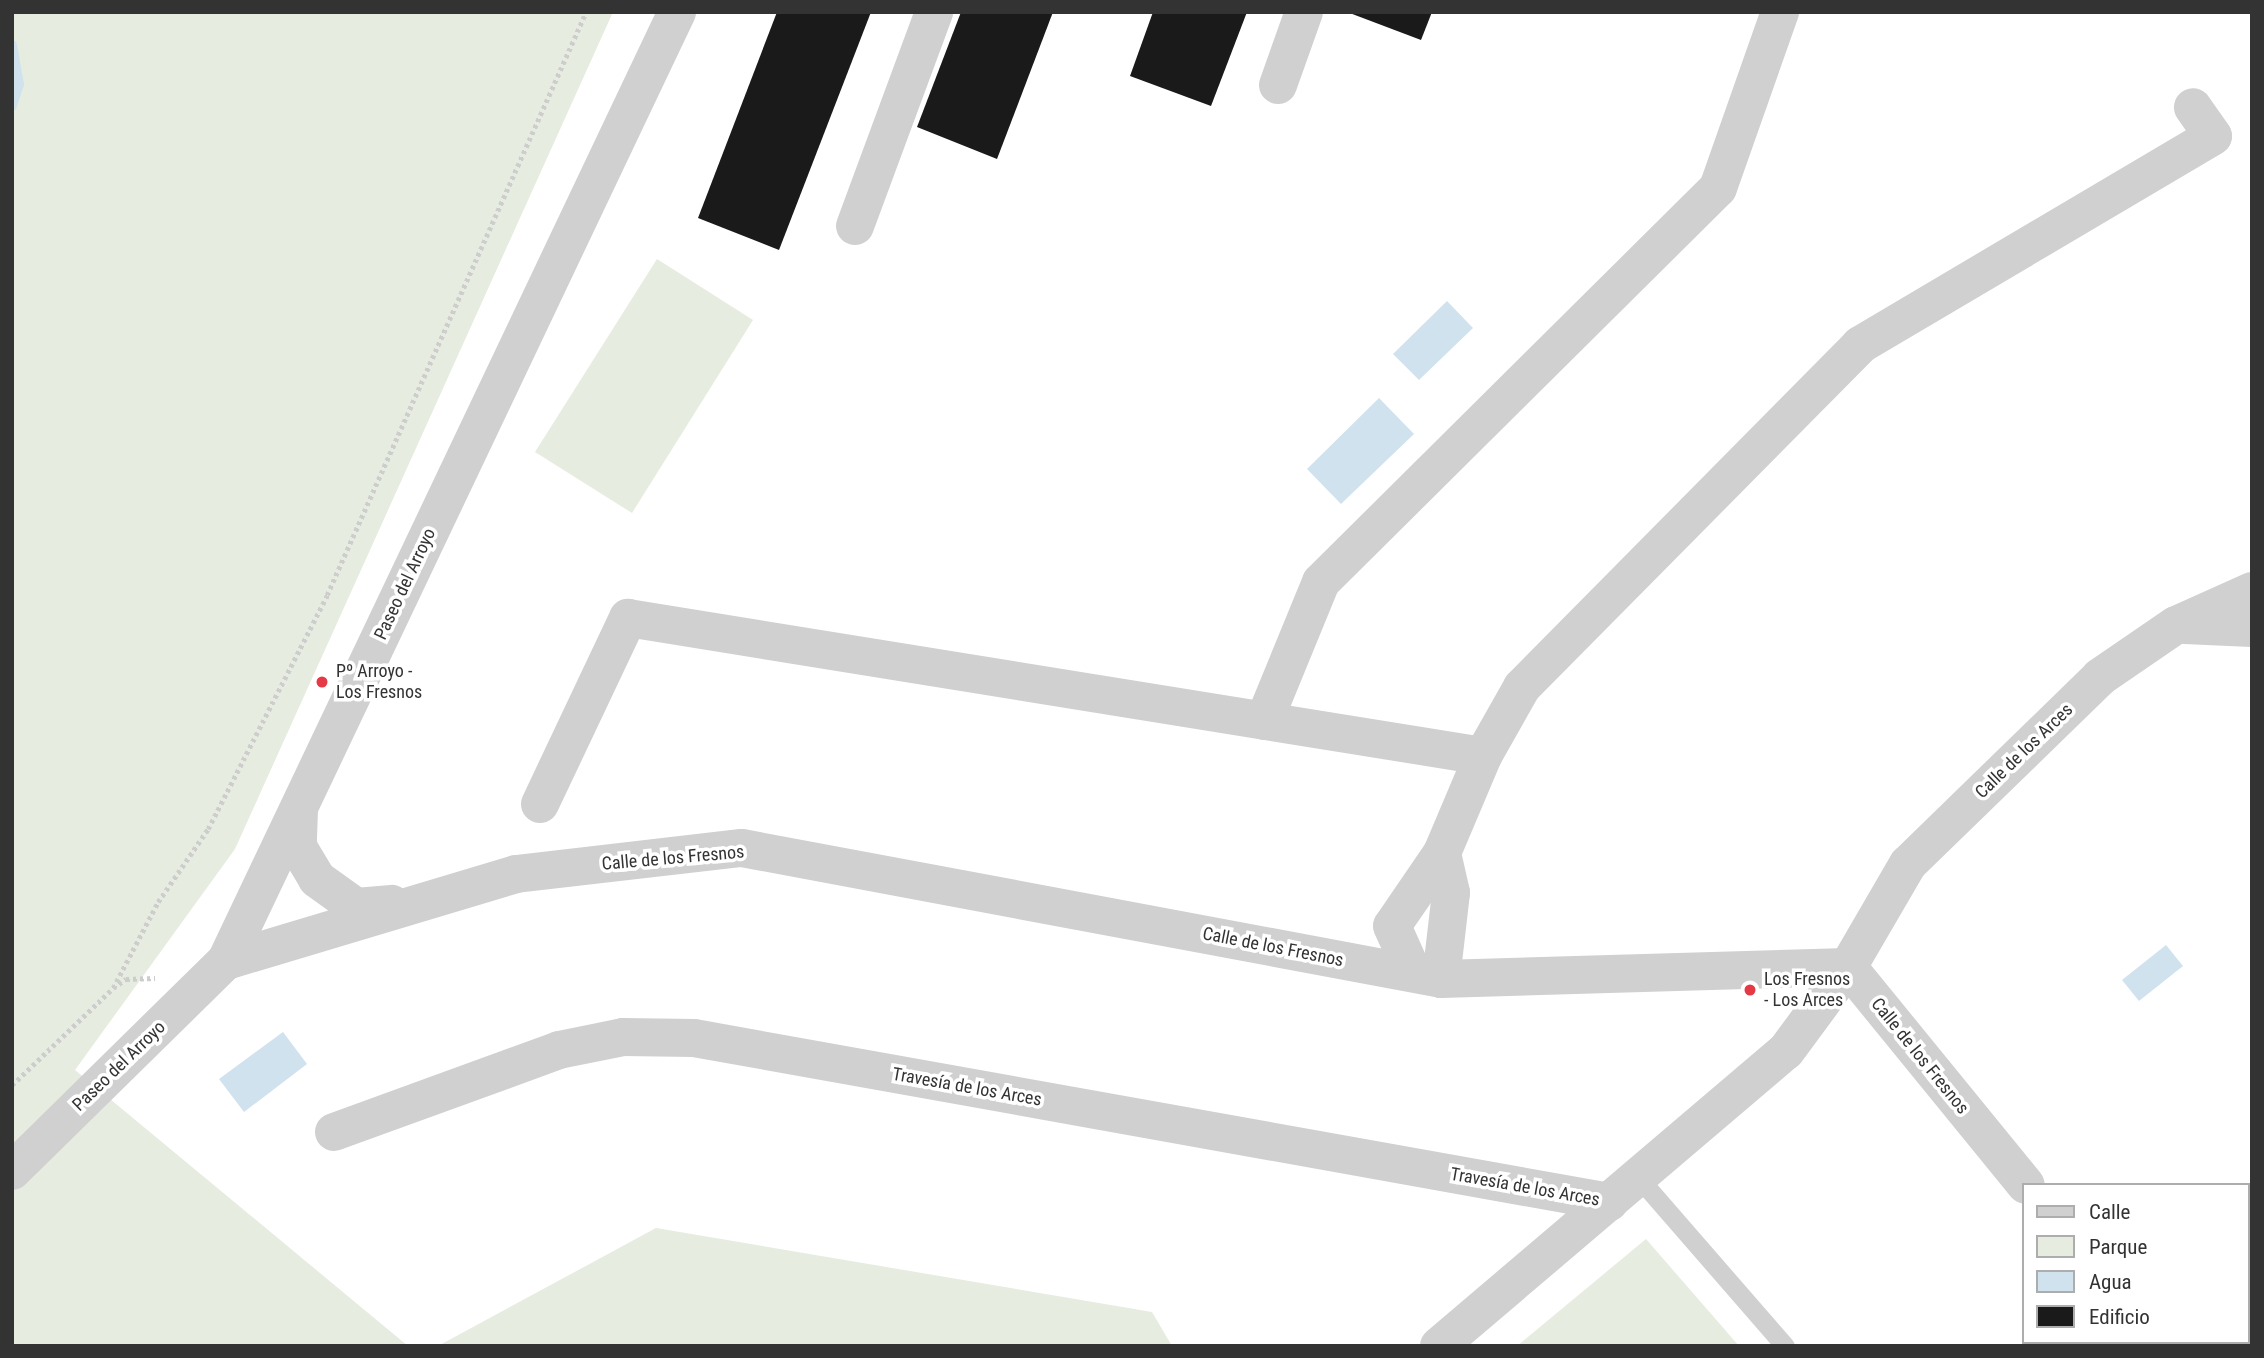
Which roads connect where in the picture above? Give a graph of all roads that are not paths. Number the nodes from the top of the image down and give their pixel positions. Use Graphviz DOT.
graph roads {
  1 [pos="677,12"];
  2 [pos="934,12"];
  3 [pos="1304,12"];
  4 [pos="1780,12"];
  5 [pos="1278,85"];
  6 [pos="2193,107"];
  7 [pos="855,226"];
  8 [pos="2252,591"];
  9 [pos="2176,625"];
  10 [pos="2252,628"];
  11 [pos="1264,720"];
  12 [pos="1483,756"];
  13 [pos="540,804"];
  14 [pos="299,809"];
  15 [pos="1442,853"];
  16 [pos="428,900"];
  17 [pos="226,961"];
  18 [pos="1848,967"];
  19 [pos="1427,976"];
  20 [pos="334,1132"];
  21 [pos="12,1171"];
  22 [pos="1638,1177"];
  23 [pos="2024,1183"];
  24 [pos="1609,1202"];
  25 [pos="1439,1346"];
  26 [pos="1785,1346"];
  1 -- 14 [label="street, Paseo del Arroyo"];
  2 -- 7 [label="street"];
  3 -- 5 [label="street"];
  4 -- 11 [label="street"];
  6 -- 12 [label="street"];
  8 -- 9 [label="street, Calle de los Arces"];
  9 -- 10 [label="street"];
  9 -- 18 [label="street, Calle de los Arces"];
  11 -- 12 [label="street"];
  11 -- 13 [label="street"];
  12 -- 15 [label="street"];
  14 -- 16 [label="street, Calle de los Fresnos"];
  14 -- 17 [label="street, Paseo del Arroyo"];
  15 -- 19 [label="street"];
  15 -- 19 [label="street"];
  16 -- 17 [label="street, Calle de los Fresnos"];
  16 -- 19 [label="street, Calle de los Fresnos"];
  17 -- 21 [label="street, Paseo del Arroyo"];
  18 -- 19 [label="street, Calle de los Fresnos"];
  18 -- 22 [label="street, Calle de los Arces"];
  18 -- 23 [label="street, Calle de los Fresnos"];
  20 -- 24 [label="street, Travesía de los Arces"];
  22 -- 24 [label="street, Calle de los Arces"];
  22 -- 26 [label="lane"];
  24 -- 25 [label="street, Calle de los Arces"];
}
